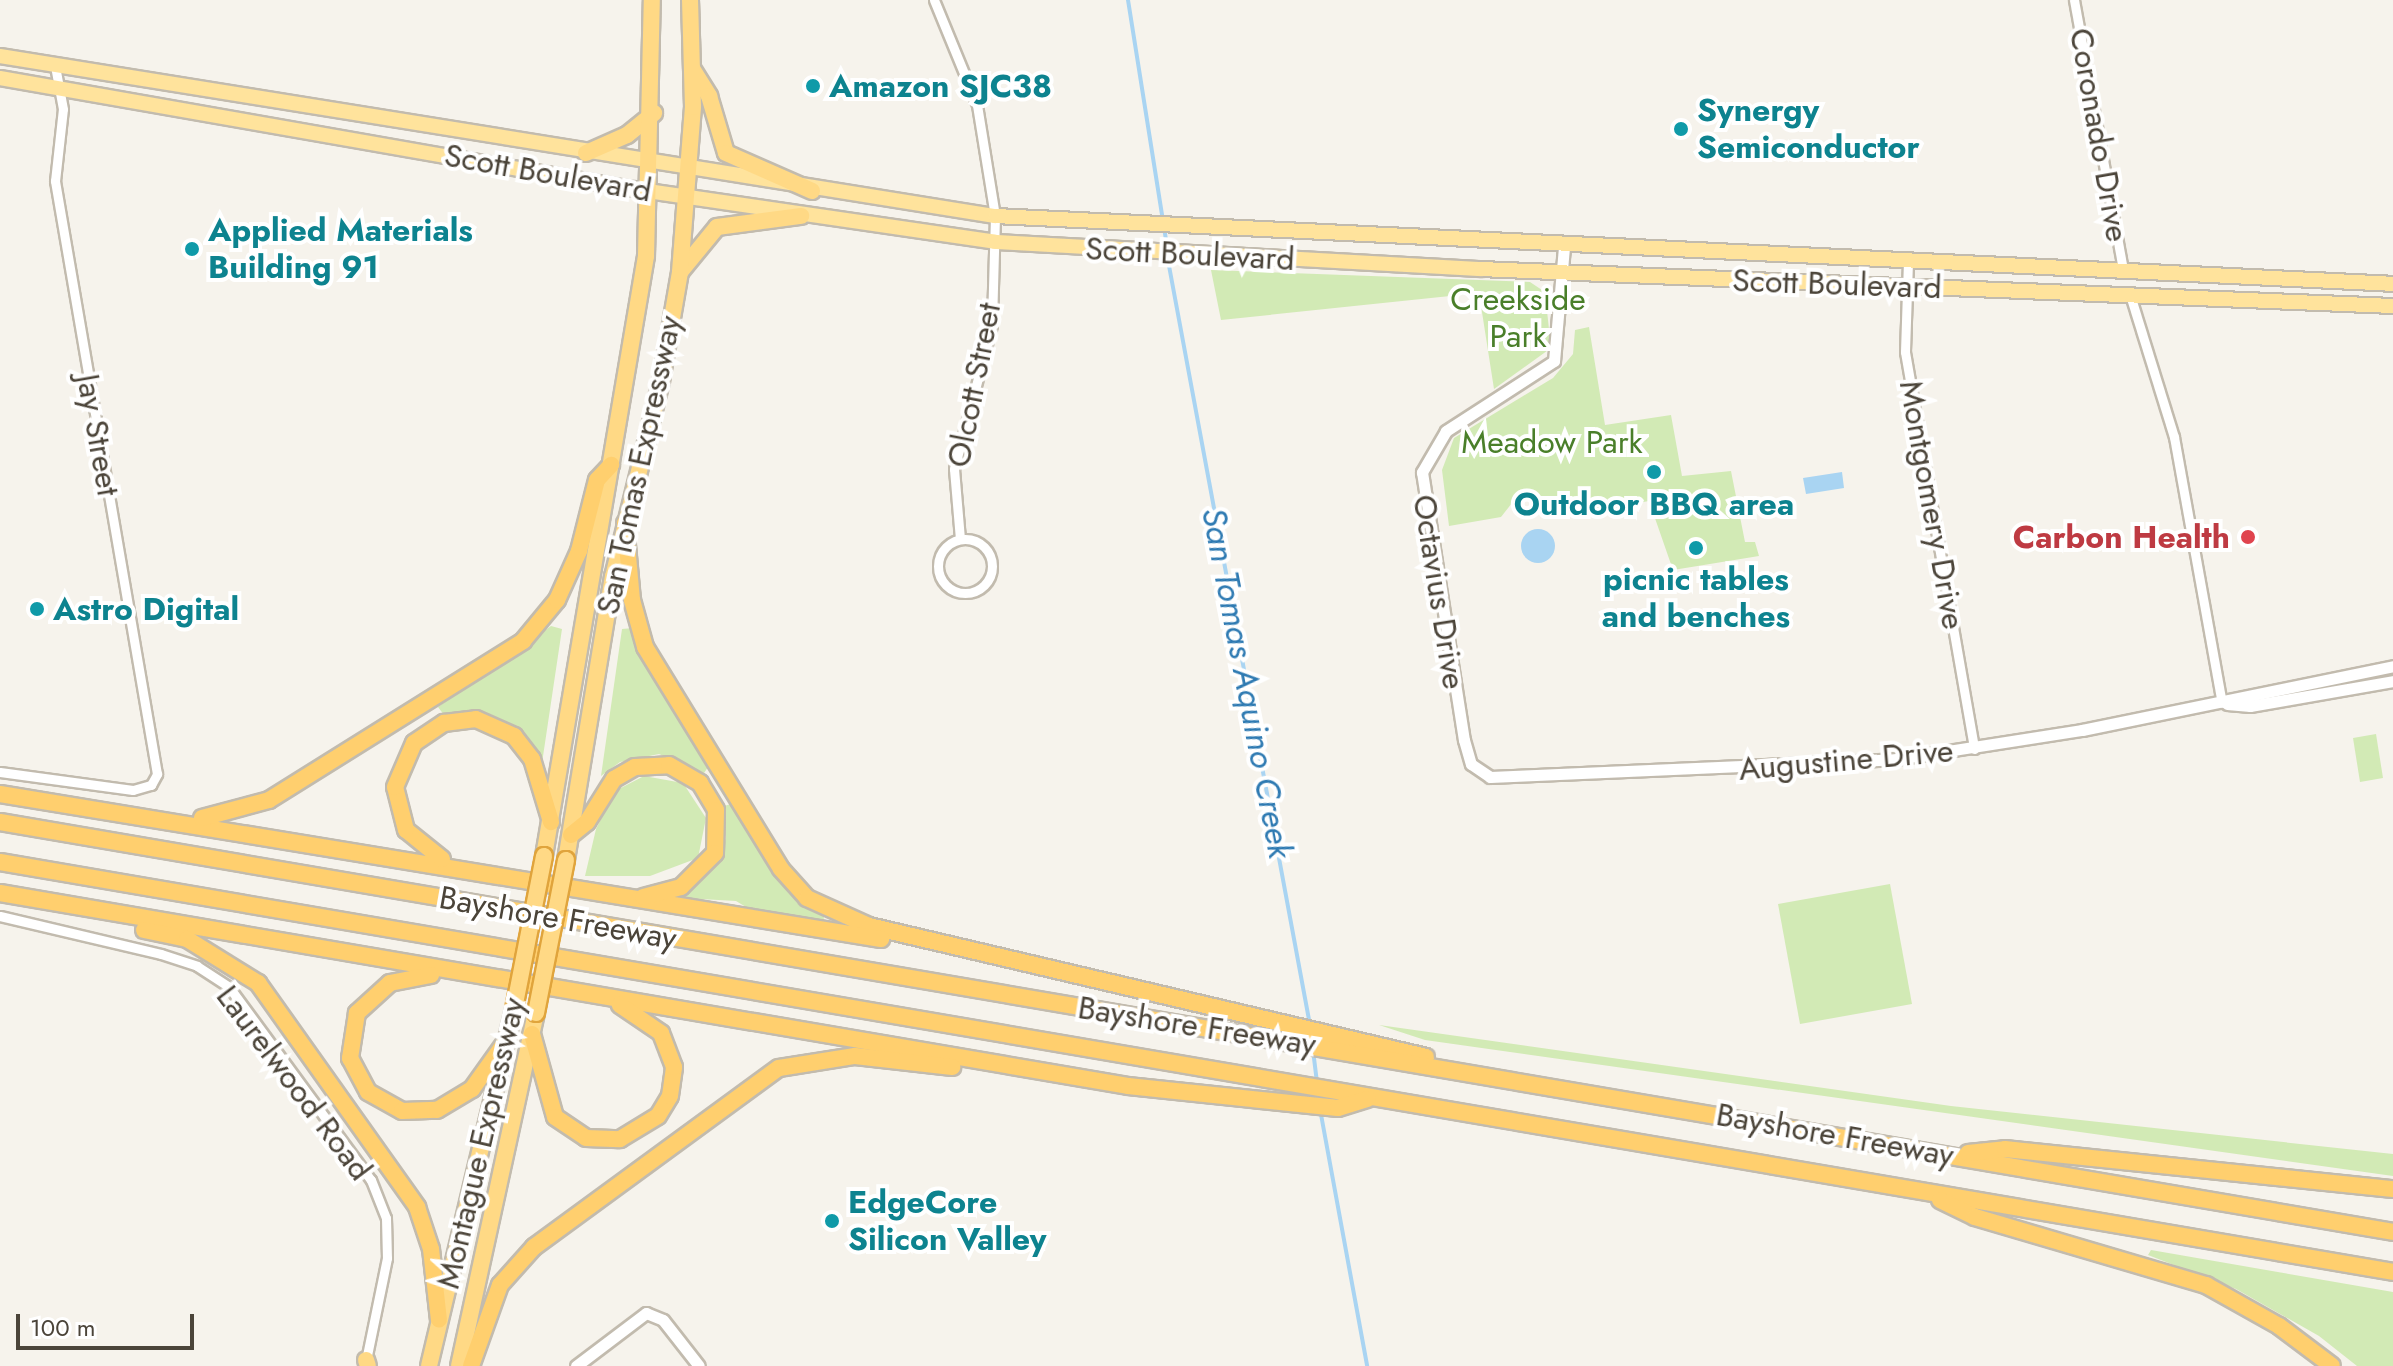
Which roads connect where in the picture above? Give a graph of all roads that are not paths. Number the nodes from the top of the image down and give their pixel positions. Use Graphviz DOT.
graph roads {
  1 [pos="652,0"];
  2 [pos="690,0"];
  3 [pos="934,0"];
  4 [pos="2074,0"];
  5 [pos="0,56"];
  6 [pos="55,66"];
  7 [pos="693,70"];
  8 [pos="0,78"];
  9 [pos="58,89"];
  10 [pos="654,113"];
  11 [pos="586,153"];
  12 [pos="652,164"];
  13 [pos="688,170"];
  14 [pos="652,191"];
  15 [pos="812,191"];
  16 [pos="687,198"];
  17 [pos="801,216"];
  18 [pos="995,216"];
  19 [pos="995,242"];
  20 [pos="1564,247"];
  21 [pos="1908,261"];
  22 [pos="2123,270"];
  23 [pos="680,272"];
  24 [pos="1564,273"];
  25 [pos="2393,284"];
  26 [pos="1907,287"];
  27 [pos="2131,298"];
  28 [pos="2393,306"];
  29 [pos="611,465"];
  30 [pos="625,523"];
  31 [pos="960,539"];
  32 [pos="2393,666"];
  33 [pos="2393,681"];
  34 [pos="2222,703"];
  35 [pos="1974,749"];
  36 [pos="1471,764"];
  37 [pos="0,772"];
  38 [pos="0,794"];
  39 [pos="149,816"];
  40 [pos="0,822"];
  41 [pos="551,822"];
  42 [pos="571,835"];
  43 [pos="0,862"];
  44 [pos="466,868"];
  45 [pos="0,893"];
  46 [pos="23,898"];
  47 [pos="632,899"];
  48 [pos="0,916"];
  49 [pos="531,920"];
  50 [pos="553,926"];
  51 [pos="1025,962"];
  52 [pos="464,975"];
  53 [pos="604,998"];
  54 [pos="532,1034"];
  55 [pos="507,1040"];
  56 [pos="1466,1072"];
  57 [pos="1128,1086"];
  58 [pos="1374,1097"];
  59 [pos="1946,1155"];
  60 [pos="2393,1189"];
  61 [pos="1923,1192"];
  62 [pos="2393,1231"];
  63 [pos="2393,1272"];
  64 [pos="439,1320"];
  65 [pos="367,1364"];
  66 [pos="429,1366"];
  67 [pos="459,1366"];
  68 [pos="471,1366"];
  69 [pos="576,1366"];
  70 [pos="699,1366"];
  71 [pos="2332,1366"];
  1 -- 10 [label="highway, San Tomas Expressway"];
  2 -- 7 [label="highway, San Tomas Expressway"];
  3 -- 18 [label="street, Olcott Street"];
  4 -- 22 [label="street, Coronado Drive"];
  5 -- 6 [label="main road, Scott Boulevard"];
  6 -- 9 [label="street, Jay Street"];
  6 -- 11 [label="main road, Scott Boulevard"];
  7 -- 13 [label="highway, San Tomas Expressway"];
  7 -- 15 [label="highway"];
  8 -- 9 [label="main road, Scott Boulevard"];
  9 -- 14 [label="main road, Scott Boulevard"];
  9 -- 37 [label="street, Jay Street"];
  10 -- 11 [label="highway"];
  10 -- 12 [label="highway, San Tomas Expressway"];
  11 -- 12 [label="main road, Scott Boulevard"];
  12 -- 13 [label="main road, Scott Boulevard"];
  12 -- 14 [label="highway, San Tomas Expressway"];
  13 -- 15 [label="main road, Scott Boulevard"];
  13 -- 16 [label="highway, San Tomas Expressway"];
  14 -- 16 [label="main road, Scott Boulevard"];
  14 -- 29 [label="highway, San Tomas Expressway"];
  15 -- 18 [label="main road, Scott Boulevard"];
  16 -- 17 [label="main road, Scott Boulevard"];
  16 -- 23 [label="highway, San Tomas Expressway"];
  17 -- 19 [label="main road, Scott Boulevard"];
  17 -- 23 [label="highway"];
  18 -- 19 [label="street, Olcott Street"];
  18 -- 20 [label="main road, Scott Boulevard"];
  19 -- 24 [label="main road, Scott Boulevard"];
  19 -- 31 [label="street, Olcott Street"];
  20 -- 21 [label="main road, Scott Boulevard"];
  20 -- 24 [label="street, Octavius Drive"];
  21 -- 22 [label="main road, Scott Boulevard"];
  21 -- 26 [label="street, Montgomery Drive"];
  22 -- 25 [label="main road, Scott Boulevard"];
  22 -- 27 [label="main road"];
  23 -- 30 [label="highway, San Tomas Expressway"];
  24 -- 26 [label="main road, Scott Boulevard"];
  24 -- 36 [label="street, Octavius Drive"];
  26 -- 27 [label="main road, Scott Boulevard"];
  26 -- 35 [label="street, Montgomery Drive"];
  27 -- 28 [label="main road, Scott Boulevard"];
  27 -- 34 [label="street"];
  29 -- 39 [label="highway"];
  29 -- 41 [label="highway, San Tomas Expressway"];
  30 -- 42 [label="highway, San Tomas Expressway"];
  30 -- 51 [label="highway"];
  31 -- 31 [label="street"];
  32 -- 34 [label="street, Augustine Drive"];
  33 -- 34 [label="street, Augustine Drive"];
  34 -- 35 [label="street, Augustine Drive"];
  35 -- 36 [label="street, Augustine Drive"];
  38 -- 39 [label="highway"];
  39 -- 44 [label="highway"];
  40 -- 56 [label="highway, Bayshore Freeway"];
  41 -- 44 [label="highway"];
  41 -- 49 [label="highway, San Tomas Expressway, bridge"];
  42 -- 47 [label="highway"];
  42 -- 50 [label="highway, San Tomas Expressway, bridge"];
  43 -- 58 [label="highway, Bayshore Freeway"];
  44 -- 47 [label="highway"];
  45 -- 46 [label="highway"];
  46 -- 52 [label="highway"];
  46 -- 64 [label="highway"];
  47 -- 51 [label="highway"];
  48 -- 65 [label="street, Laurelwood Road"];
  49 -- 55 [label="highway, Montague Expressway, bridge"];
  50 -- 54 [label="highway, Montague Expressway, bridge"];
  51 -- 56 [label="highway"];
  52 -- 53 [label="highway"];
  52 -- 55 [label="highway"];
  53 -- 54 [label="highway"];
  53 -- 57 [label="highway"];
  54 -- 67 [label="highway, Montague Expressway"];
  55 -- 64 [label="highway, Montague Expressway"];
  56 -- 59 [label="highway, Bayshore Freeway"];
  57 -- 58 [label="highway"];
  57 -- 68 [label="highway"];
  58 -- 61 [label="highway, Bayshore Freeway"];
  59 -- 60 [label="highway"];
  59 -- 62 [label="highway, Bayshore Freeway"];
  61 -- 63 [label="highway, Bayshore Freeway"];
  61 -- 71 [label="highway"];
  64 -- 66 [label="highway, Montague Expressway"];
  69 -- 70 [label="street"];
}
